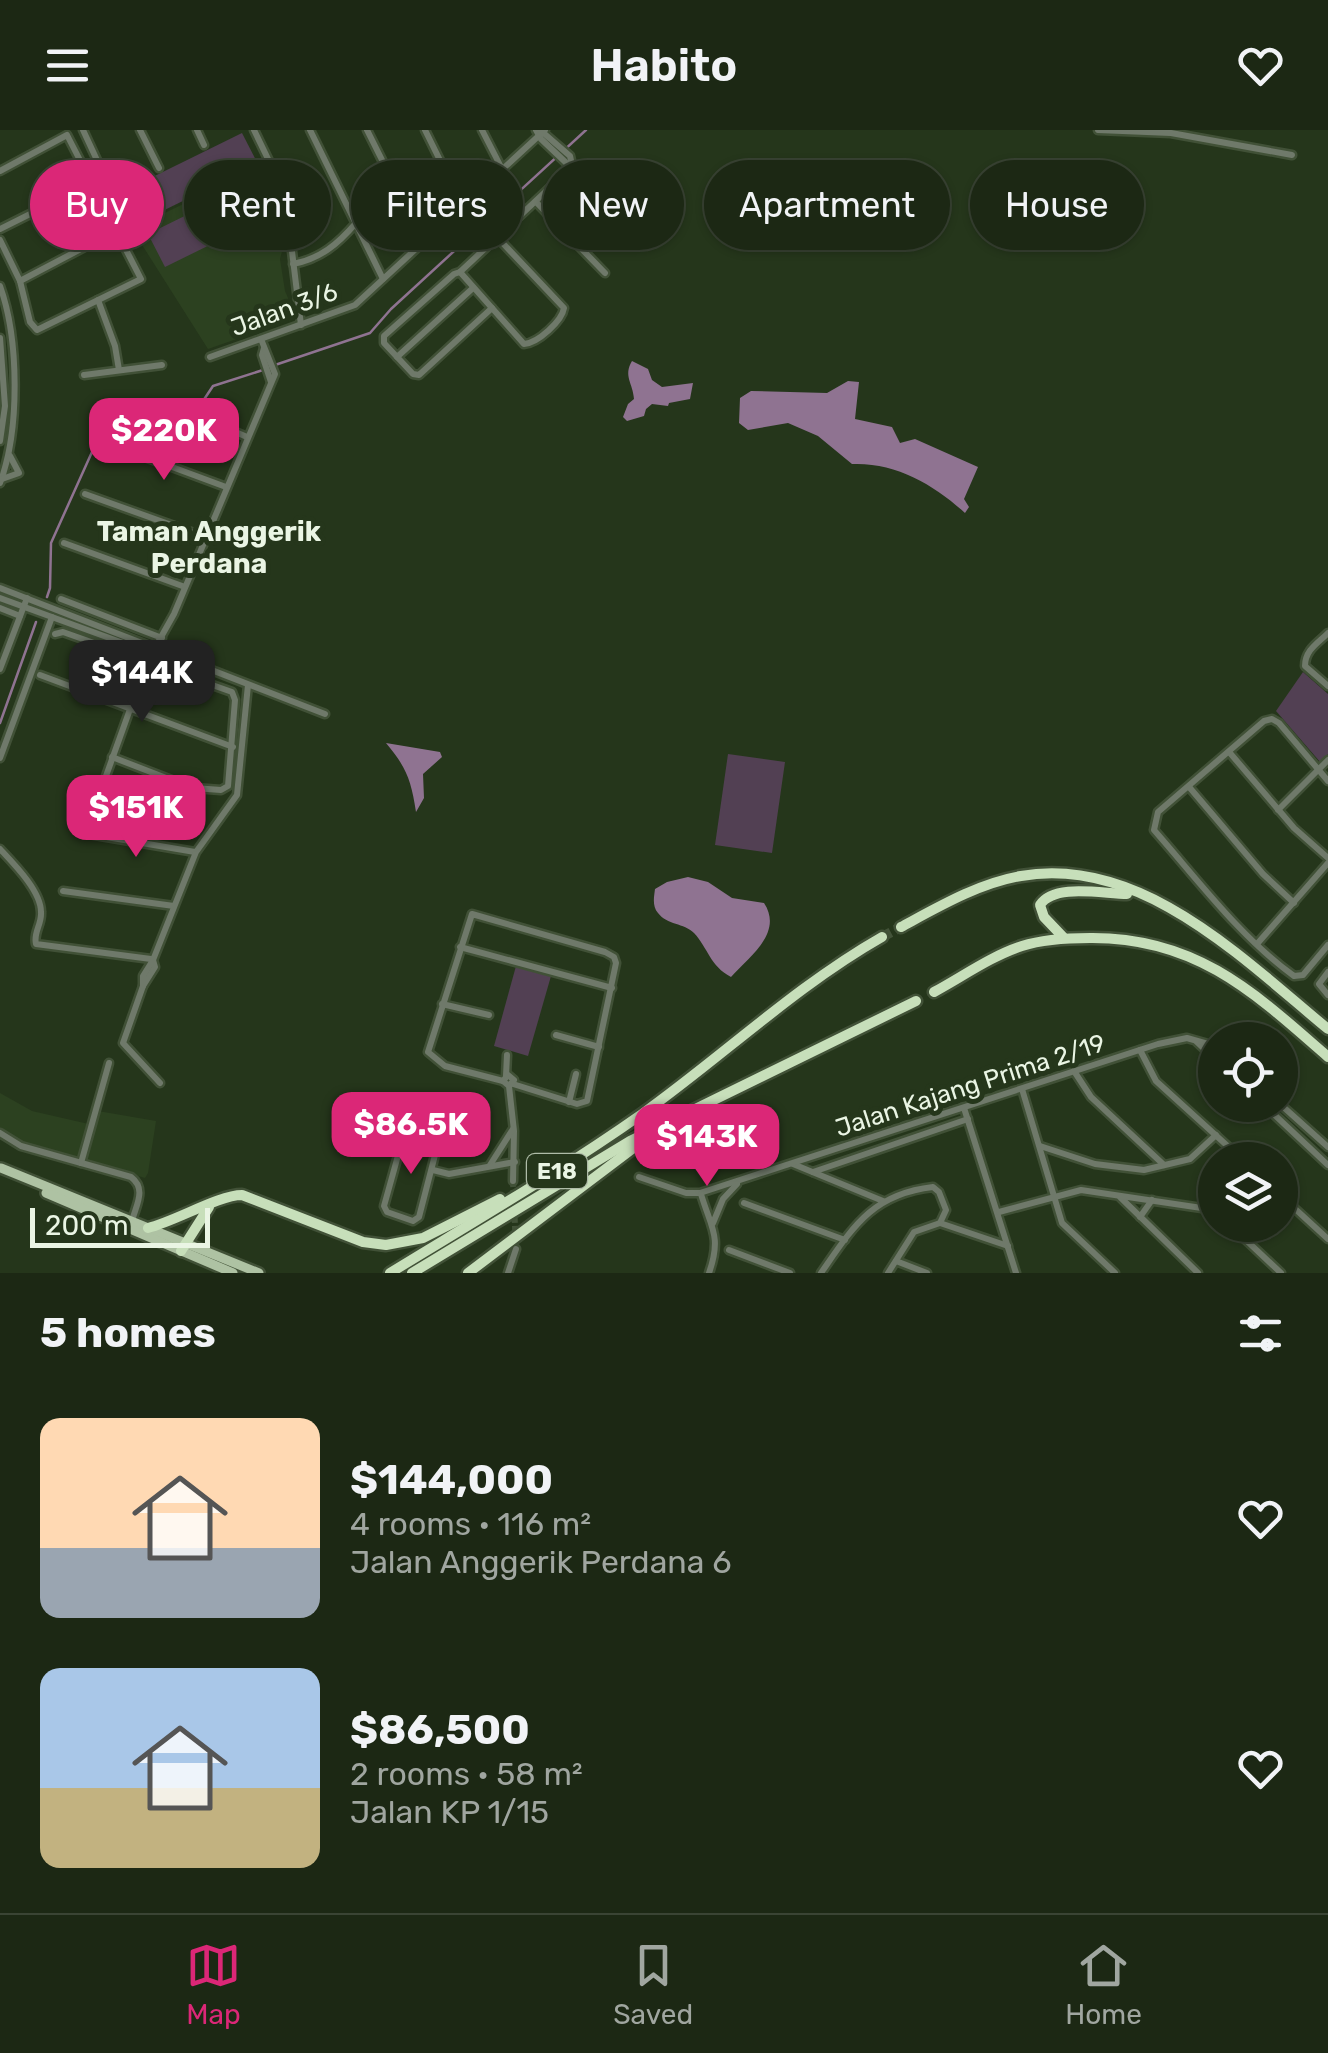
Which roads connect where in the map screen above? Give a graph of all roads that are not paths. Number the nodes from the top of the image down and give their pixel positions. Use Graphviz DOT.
graph roads {
  1 [pos="83,130"];
  2 [pos="140,130"];
  3 [pos="197,130"];
  4 [pos="254,130"];
  5 [pos="310,130"];
  6 [pos="367,130"];
  7 [pos="425,130"];
  8 [pos="482,130"];
  9 [pos="1098,130"];
  10 [pos="542,133"];
  11 [pos="204,145"];
  12 [pos="1292,155"];
  13 [pos="80,160"];
  14 [pos="99,160"];
  15 [pos="155,160"];
  16 [pos="382,160"];
  17 [pos="440,160"];
  18 [pos="497,160"];
  19 [pos="512,160"];
  20 [pos="568,160"];
  21 [pos="0,171"];
  22 [pos="543,194"];
  23 [pos="536,202"];
  24 [pos="351,213"];
  25 [pos="30,214"];
  26 [pos="523,214"];
  27 [pos="0,229"];
  28 [pos="351,229"];
  29 [pos="0,240"];
  30 [pos="79,250"];
  31 [pos="127,250"];
  32 [pos="370,250"];
  33 [pos="415,250"];
  34 [pos="483,250"];
  35 [pos="509,250"];
  36 [pos="293,264"];
  37 [pos="460,272"];
  38 [pos="605,273"];
  39 [pos="384,279"];
  40 [pos="20,281"];
  41 [pos="474,288"];
  42 [pos="1,289"];
  43 [pos="98,300"];
  44 [pos="492,308"];
  45 [pos="301,325"];
  46 [pos="0,338"];
  47 [pos="261,339"];
  48 [pos="210,357"];
  49 [pos="397,358"];
  50 [pos="162,365"];
  51 [pos="119,370"];
  52 [pos="84,375"];
  53 [pos="208,420"];
  54 [pos="247,437"];
  55 [pos="0,441"];
  56 [pos="103,446"];
  57 [pos="9,452"];
  58 [pos="1,481"];
  59 [pos="226,487"];
  60 [pos="85,494"];
  61 [pos="205,537"];
  62 [pos="64,543"];
  63 [pos="185,587"];
  64 [pos="0,588"];
  65 [pos="0,598"];
  66 [pos="27,598"];
  67 [pos="61,599"];
  68 [pos="24,607"];
  69 [pos="0,608"];
  70 [pos="20,616"];
  71 [pos="52,617"];
  72 [pos="1328,633"];
  73 [pos="56,634"];
  74 [pos="162,638"];
  75 [pos="155,648"];
  76 [pos="146,662"];
  77 [pos="0,669"];
  78 [pos="40,675"];
  79 [pos="248,685"];
  80 [pos="1328,686"];
  81 [pos="129,708"];
  82 [pos="325,714"];
  83 [pos="232,747"];
  84 [pos="1230,753"];
  85 [pos="112,757"];
  86 [pos="0,758"];
  87 [pos="1328,760"];
  88 [pos="1319,772"];
  89 [pos="1328,781"];
  90 [pos="194,788"];
  91 [pos="1190,788"];
  92 [pos="1278,810"];
  93 [pos="83,833"];
  94 [pos="0,849"];
  95 [pos="196,852"];
  96 [pos="1328,861"];
  97 [pos="62,891"];
  98 [pos="1142,895"];
  99 [pos="1294,902"];
  100 [pos="174,906"];
  101 [pos="900,926"];
  102 [pos="882,937"];
  103 [pos="1064,938"];
  104 [pos="1257,944"];
  105 [pos="1328,945"];
  106 [pos="460,947"];
  107 [pos="153,960"];
  108 [pos="1328,972"];
  109 [pos="612,988"];
  110 [pos="934,992"];
  111 [pos="1328,995"];
  112 [pos="916,1002"];
  113 [pos="441,1004"];
  114 [pos="489,1015"];
  115 [pos="1328,1029"];
  116 [pos="556,1035"];
  117 [pos="1196,1041"];
  118 [pos="599,1047"];
  119 [pos="1140,1050"];
  120 [pos="507,1055"];
  121 [pos="1328,1057"];
  122 [pos="110,1064"];
  123 [pos="1074,1070"];
  124 [pos="576,1074"];
  125 [pos="507,1082"];
  126 [pos="160,1084"];
  127 [pos="1022,1089"];
  128 [pos="569,1102"];
  129 [pos="964,1108"];
  130 [pos="968,1119"];
  131 [pos="1298,1120"];
  132 [pos="1282,1122"];
  133 [pos="514,1128"];
  134 [pos="656,1130"];
  135 [pos="0,1133"];
  136 [pos="1216,1135"];
  137 [pos="1224,1142"];
  138 [pos="1040,1146"];
  139 [pos="1328,1147"];
  140 [pos="576,1160"];
  141 [pos="515,1162"];
  142 [pos="81,1163"];
  143 [pos="793,1164"];
  144 [pos="1164,1165"];
  145 [pos="1328,1165"];
  146 [pos="489,1166"];
  147 [pos="0,1168"];
  148 [pos="433,1170"];
  149 [pos="814,1172"];
  150 [pos="639,1177"];
  151 [pos="742,1180"];
  152 [pos="700,1193"];
  153 [pos="1054,1196"];
  154 [pos="1118,1196"];
  155 [pos="1152,1200"];
  156 [pos="885,1201"];
  157 [pos="744,1203"];
  158 [pos="210,1206"];
  159 [pos="1198,1207"];
  160 [pos="1298,1211"];
  161 [pos="999,1212"];
  162 [pos="1140,1217"];
  163 [pos="132,1220"];
  164 [pos="940,1223"];
  165 [pos="714,1224"];
  166 [pos="148,1228"];
  167 [pos="1328,1239"];
  168 [pos="845,1240"];
  169 [pos="1248,1242"];
  170 [pos="1008,1246"];
  171 [pos="183,1247"];
  172 [pos="516,1250"];
  173 [pos="729,1250"];
  174 [pos="896,1262"];
  175 [pos="233,1273"];
  176 [pos="260,1273"];
  177 [pos="390,1273"];
  178 [pos="412,1273"];
  179 [pos="468,1273"];
  180 [pos="508,1273"];
  181 [pos="709,1273"];
  182 [pos="790,1273"];
  183 [pos="821,1273"];
  184 [pos="888,1273"];
  185 [pos="927,1273"];
  186 [pos="1016,1273"];
  187 [pos="1115,1273"];
  188 [pos="1198,1273"];
  189 [pos="1280,1273"];
  1 -- 14 [label="street"];
  2 -- 15 [label="street"];
  3 -- 11 [label="street"];
  4 -- 36 [label="street"];
  5 -- 24 [label="street"];
  6 -- 16 [label="street"];
  7 -- 17 [label="street"];
  8 -- 18 [label="street"];
  9 -- 12 [label="street"];
  10 -- 19 [label="street, Jalan 3/6"];
  10 -- 20 [label="street"];
  13 -- 21 [label="street"];
  22 -- 23 [label="street"];
  23 -- 26 [label="street"];
  23 -- 38 [label="street"];
  25 -- 27 [label="street"];
  28 -- 36 [label="street"];
  29 -- 40 [label="street"];
  30 -- 40 [label="street"];
  31 -- 43 [label="street"];
  32 -- 39 [label="street"];
  33 -- 39 [label="street, Jalan 3/6"];
  34 -- 37 [label="street"];
  35 -- 44 [label="street"];
  36 -- 45 [label="street"];
  37 -- 41 [label="street"];
  37 -- 49 [label="street"];
  39 -- 45 [label="street, Jalan 3/6"];
  40 -- 43 [label="street"];
  41 -- 44 [label="street"];
  41 -- 49 [label="street"];
  42 -- 57 [label="street"];
  43 -- 51 [label="street"];
  44 -- 49 [label="street"];
  45 -- 47 [label="street, Jalan 3/6"];
  46 -- 55 [label="street"];
  47 -- 48 [label="street, Jalan 3/6"];
  47 -- 54 [label="street"];
  50 -- 51 [label="street"];
  51 -- 52 [label="street"];
  53 -- 54 [label="street"];
  54 -- 59 [label="street"];
  56 -- 59 [label="street"];
  57 -- 58 [label="street"];
  57 -- 58 [label="street"];
  59 -- 61 [label="street"];
  60 -- 61 [label="street"];
  61 -- 63 [label="street"];
  62 -- 63 [label="street"];
  63 -- 74 [label="street"];
  64 -- 66 [label="street"];
  65 -- 68 [label="street"];
  66 -- 68 [label="street"];
  66 -- 75 [label="street"];
  67 -- 74 [label="street"];
  68 -- 70 [label="street"];
  68 -- 71 [label="street"];
  69 -- 70 [label="street"];
  70 -- 77 [label="street"];
  71 -- 75 [label="street"];
  71 -- 86 [label="street"];
  72 -- 80 [label="street"];
  73 -- 76 [label="street"];
  74 -- 75 [label="street"];
  75 -- 76 [label="street"];
  75 -- 79 [label="street"];
  76 -- 81 [label="street"];
  76 -- 83 [label="street"];
  78 -- 81 [label="street"];
  79 -- 82 [label="street"];
  79 -- 95 [label="street"];
  81 -- 83 [label="street"];
  81 -- 85 [label="street"];
  83 -- 90 [label="street"];
  84 -- 88 [label="street"];
  84 -- 91 [label="street"];
  84 -- 92 [label="street"];
  85 -- 90 [label="street"];
  85 -- 90 [label="street"];
  87 -- 88 [label="street"];
  88 -- 89 [label="street"];
  88 -- 92 [label="street"];
  91 -- 99 [label="street"];
  91 -- 104 [label="street"];
  92 -- 96 [label="street"];
  93 -- 95 [label="street"];
  94 -- 107 [label="street"];
  95 -- 100 [label="street"];
  96 -- 99 [label="street"];
  97 -- 100 [label="street"];
  98 -- 101 [label="highway"];
  98 -- 103 [label="highway"];
  98 -- 115 [label="highway"];
  99 -- 104 [label="street"];
  100 -- 107 [label="street"];
  102 -- 140 [label="highway, E18"];
  103 -- 110 [label="highway"];
  103 -- 121 [label="highway"];
  104 -- 105 [label="street"];
  106 -- 109 [label="street"];
  106 -- 109 [label="street"];
  106 -- 113 [label="street"];
  107 -- 126 [label="street"];
  108 -- 111 [label="street"];
  109 -- 118 [label="street"];
  112 -- 134 [label="highway, E18"];
  113 -- 114 [label="street"];
  113 -- 125 [label="street"];
  116 -- 118 [label="street"];
  117 -- 119 [label="street, Jalan Kajang Prima 2/19"];
  118 -- 128 [label="street"];
  119 -- 123 [label="street, Jalan Kajang Prima 2/19"];
  119 -- 136 [label="street, Jalan Kajang Prima 2/19"];
  120 -- 125 [label="street"];
  122 -- 142 [label="street"];
  123 -- 127 [label="street, Jalan Kajang Prima 2/19"];
  123 -- 144 [label="street"];
  124 -- 128 [label="street"];
  125 -- 128 [label="street"];
  125 -- 133 [label="street"];
  127 -- 129 [label="street, Jalan Kajang Prima 2/19"];
  127 -- 138 [label="street"];
  129 -- 130 [label="street"];
  129 -- 143 [label="street, Jalan Kajang Prima 2/19"];
  130 -- 149 [label="street"];
  130 -- 161 [label="street"];
  131 -- 139 [label="street"];
  132 -- 145 [label="street"];
  133 -- 141 [label="street"];
  133 -- 146 [label="street"];
  134 -- 178 [label="highway, E18"];
  134 -- 179 [label="highway"];
  135 -- 142 [label="street"];
  136 -- 137 [label="street, Jalan Kajang Prima 2/19"];
  136 -- 144 [label="street"];
  138 -- 144 [label="street"];
  138 -- 153 [label="street"];
  140 -- 158 [label="highway"];
  140 -- 177 [label="highway, E18"];
  141 -- 146 [label="street"];
  141 -- 146 [label="street"];
  142 -- 163 [label="street"];
  143 -- 149 [label="street"];
  143 -- 151 [label="street, Jalan Kajang Prima 2/19"];
  146 -- 148 [label="street"];
  147 -- 163 [label="main road"];
  147 -- 171 [label="main road"];
  148 -- 148 [label="street"];
  149 -- 156 [label="street"];
  150 -- 152 [label="street"];
  151 -- 152 [label="street, Jalan Kajang Prima 2/19"];
  151 -- 165 [label="street"];
  152 -- 165 [label="street"];
  153 -- 154 [label="street"];
  153 -- 161 [label="street"];
  153 -- 187 [label="street"];
  154 -- 155 [label="street"];
  154 -- 162 [label="street"];
  155 -- 159 [label="street"];
  155 -- 162 [label="street"];
  156 -- 164 [label="street"];
  156 -- 168 [label="street"];
  157 -- 168 [label="street"];
  158 -- 166 [label="highway"];
  158 -- 171 [label="highway"];
  160 -- 167 [label="street"];
  161 -- 170 [label="street"];
  162 -- 188 [label="street"];
  163 -- 166 [label="main road"];
  164 -- 170 [label="street"];
  164 -- 174 [label="street"];
  165 -- 181 [label="street"];
  166 -- 171 [label="main road"];
  168 -- 183 [label="street"];
  169 -- 189 [label="street"];
  170 -- 186 [label="street"];
  171 -- 175 [label="main road"];
  171 -- 176 [label="main road"];
  172 -- 180 [label="street"];
  173 -- 182 [label="street"];
  174 -- 184 [label="street"];
  174 -- 185 [label="street"];
}
